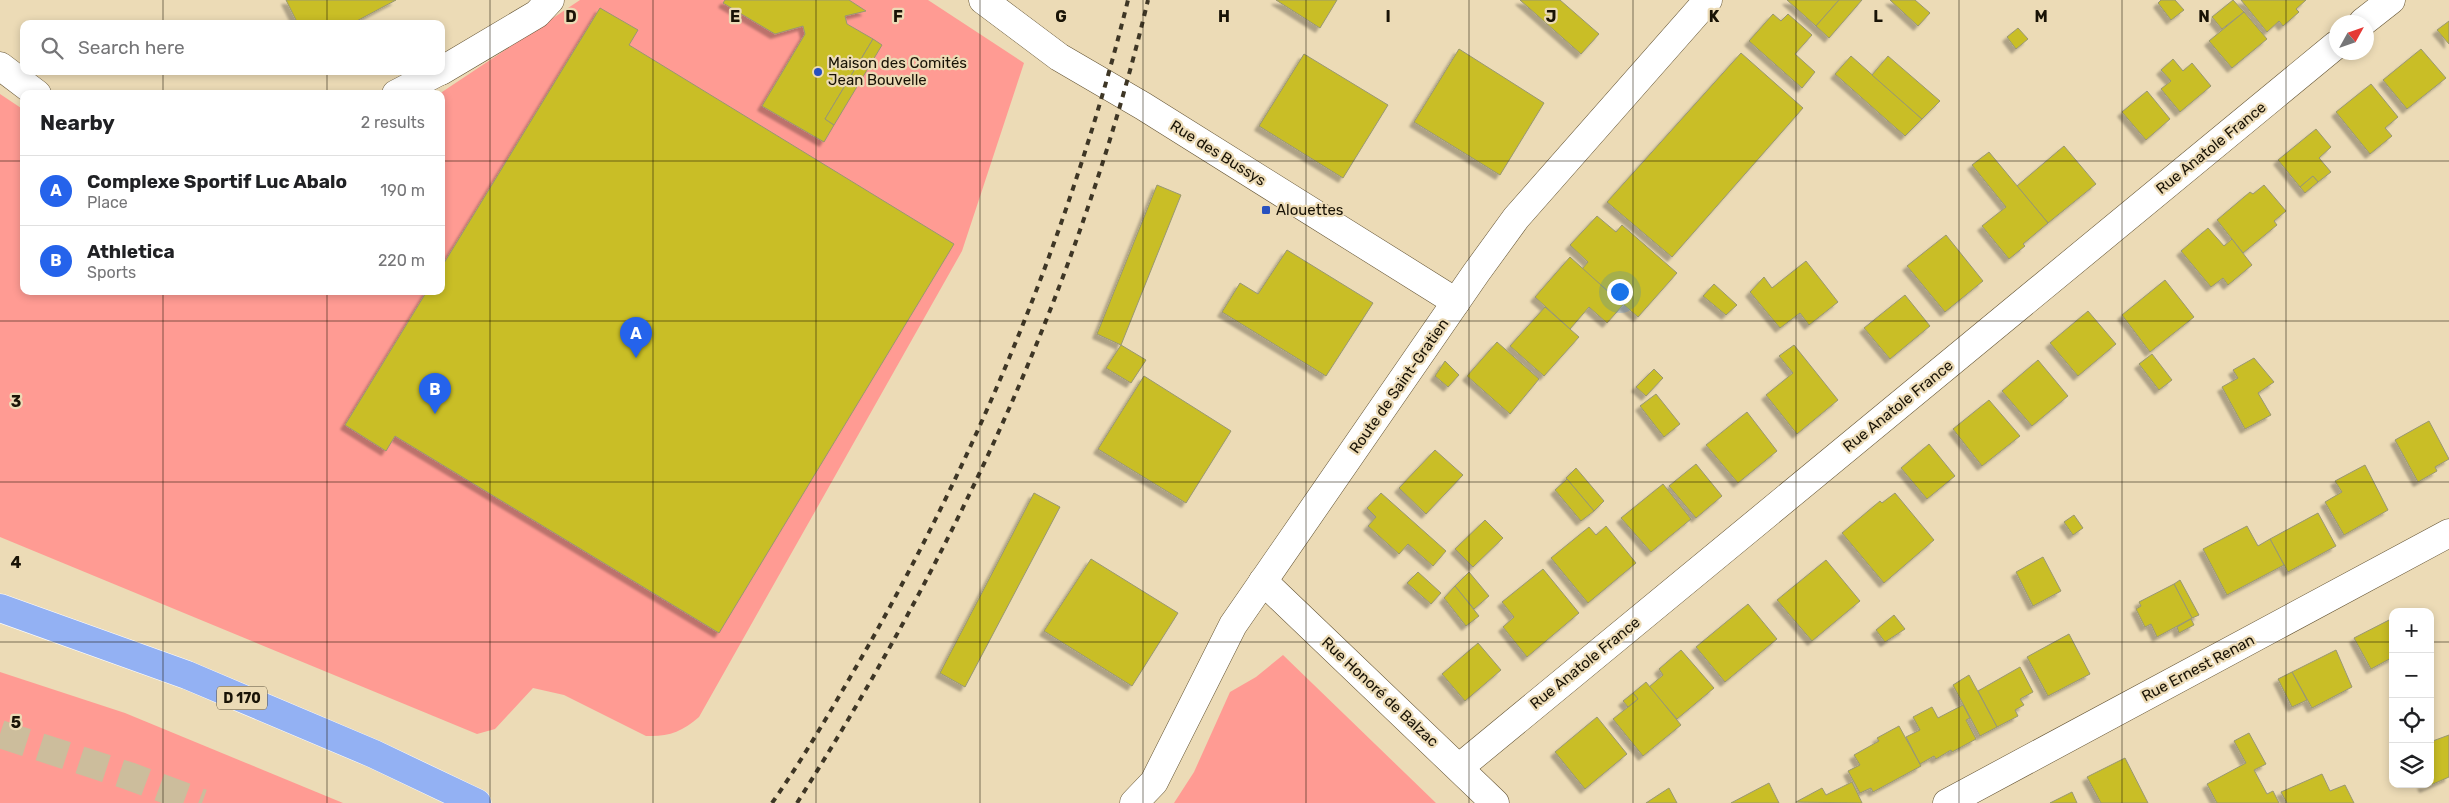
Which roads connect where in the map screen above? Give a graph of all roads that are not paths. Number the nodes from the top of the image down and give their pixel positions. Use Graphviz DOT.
graph roads {
  1 [pos="550,0"];
  2 [pos="983,0"];
  3 [pos="1708,0"];
  4 [pos="2391,0"];
  5 [pos="2373,15"];
  6 [pos="2329,51"];
  7 [pos="0,66"];
  8 [pos="445,69"];
  9 [pos="433,75"];
  10 [pos="32,90"];
  11 [pos="404,90"];
  12 [pos="1456,302"];
  13 [pos="2449,533"];
  14 [pos="1263,581"];
  15 [pos="0,608"];
  16 [pos="1460,766"];
  17 [pos="477,803"];
  18 [pos="1134,803"];
  19 [pos="1495,803"];
  20 [pos="1947,803"];
  1 -- 8 [label="street"];
  2 -- 12 [label="street, Rue des Bussys"];
  3 -- 12 [label="street, Route de Saint-Gratien"];
  4 -- 5 [label="street"];
  6 -- 16 [label="street, Rue Anatole France"];
  7 -- 10 [label="street"];
  9 -- 11 [label="street"];
  12 -- 14 [label="street, Route de Saint-Gratien"];
  13 -- 20 [label="street, Rue Ernest Renan"];
  14 -- 16 [label="street, Rue Honoré de Balzac"];
  14 -- 18 [label="street, Route de Saint-Gratien"];
  15 -- 17 [label="highway, D 170"];
  16 -- 19 [label="street, Rue Honoré de Balzac"];
}
